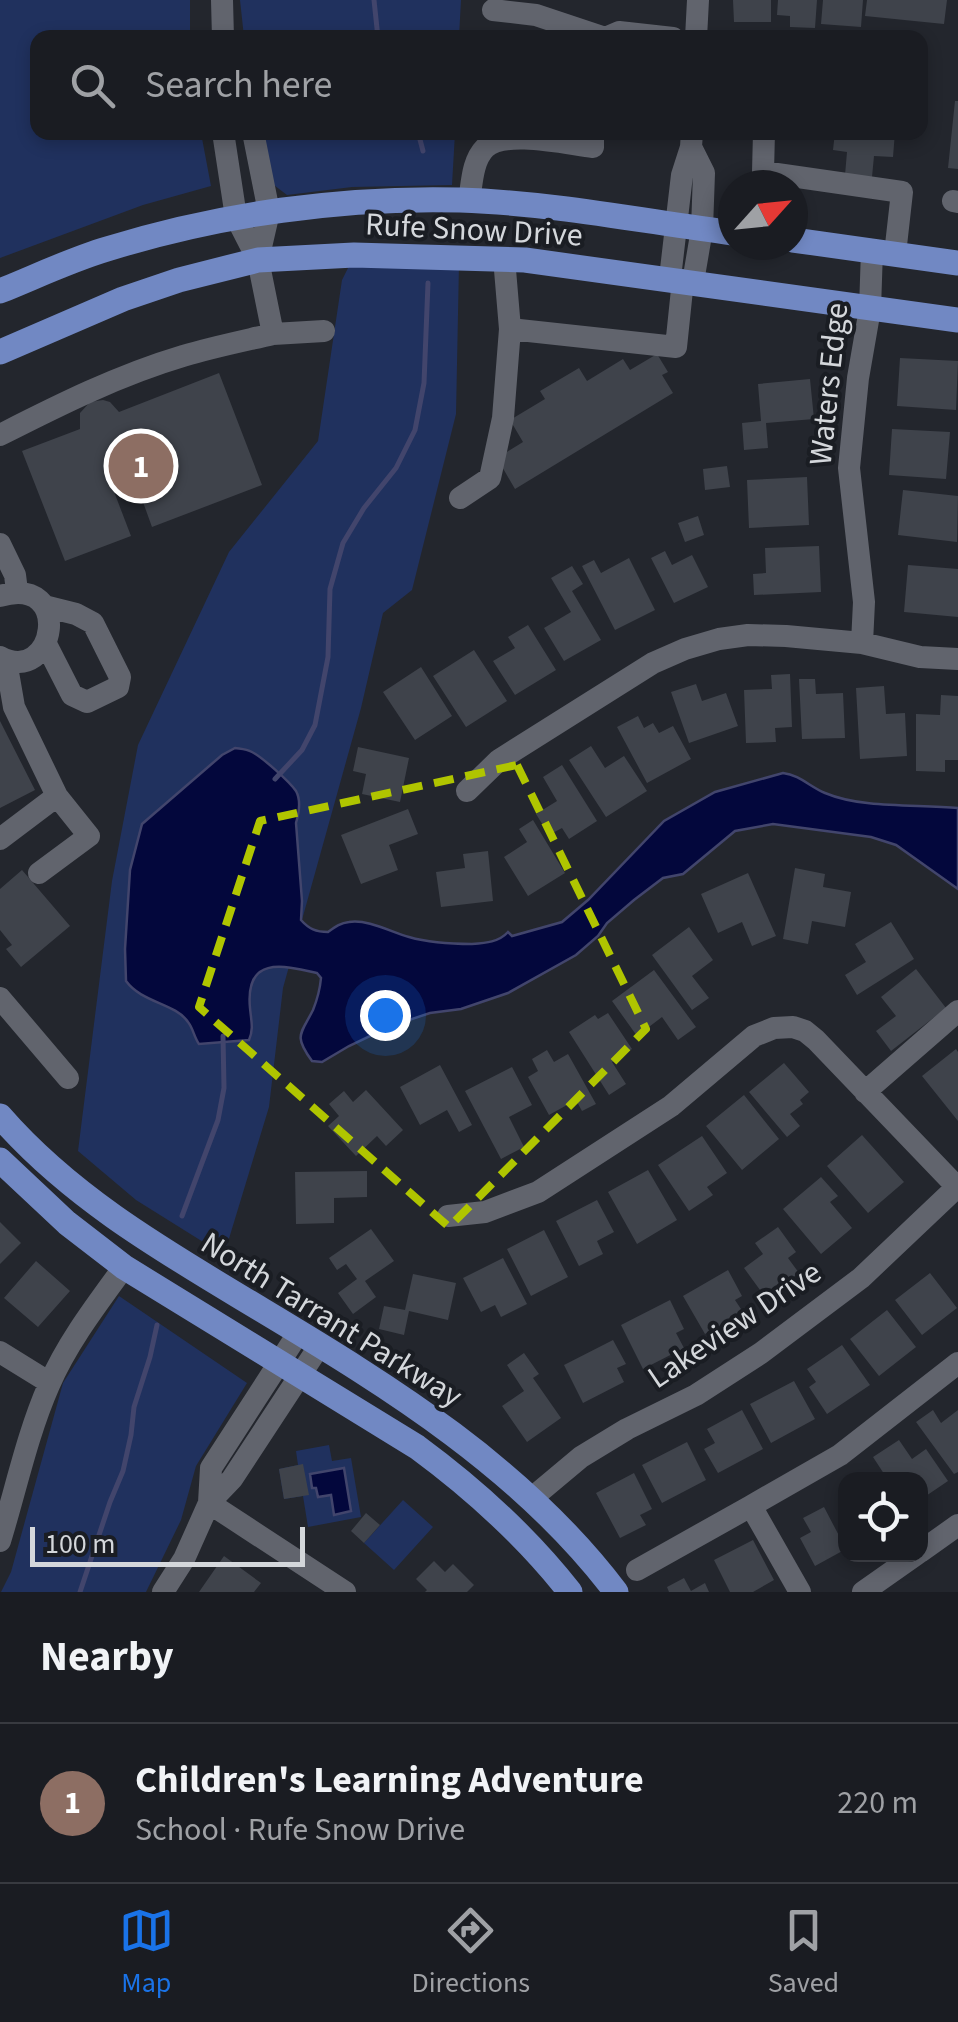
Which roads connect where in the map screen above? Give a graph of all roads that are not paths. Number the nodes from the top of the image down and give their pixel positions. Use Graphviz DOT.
graph roads {
  1 [pos="222,0"];
  2 [pos="698,0"];
  3 [pos="493,10"];
  4 [pos="223,30"];
  5 [pos="580,30"];
  6 [pos="696,30"];
  7 [pos="224,140"];
  8 [pos="255,140"];
  9 [pos="496,140"];
  10 [pos="530,140"];
  11 [pos="593,140"];
  12 [pos="691,140"];
  13 [pos="764,140"];
  14 [pos="468,201"];
  15 [pos="269,212"];
  16 [pos="236,217"];
  17 [pos="689,227"];
  18 [pos="718,231"];
  19 [pos="808,242"];
  20 [pos="884,252"];
  21 [pos="504,258"];
  22 [pos="258,260"];
  23 [pos="958,263"];
  24 [pos="682,280"];
  25 [pos="0,290"];
  26 [pos="870,309"];
  27 [pos="958,320"];
  28 [pos="510,329"];
  29 [pos="324,330"];
  30 [pos="273,334"];
  31 [pos="0,352"];
  32 [pos="0,436"];
  33 [pos="460,498"];
  34 [pos="0,544"];
  35 [pos="8,593"];
  36 [pos="44,606"];
  37 [pos="46,644"];
  38 [pos="862,644"];
  39 [pos="3,659"];
  40 [pos="958,659"];
  41 [pos="466,791"];
  42 [pos="57,796"];
  43 [pos="0,839"];
  44 [pos="39,873"];
  45 [pos="2,1004"];
  46 [pos="958,1010"];
  47 [pos="68,1078"];
  48 [pos="865,1092"];
  49 [pos="0,1116"];
  50 [pos="0,1160"];
  51 [pos="958,1187"];
  52 [pos="448,1216"];
  53 [pos="124,1267"];
  54 [pos="310,1339"];
  55 [pos="0,1352"];
  56 [pos="958,1363"];
  57 [pos="290,1368"];
  58 [pos="50,1383"];
  59 [pos="532,1498"];
  60 [pos="209,1503"];
  61 [pos="752,1506"];
  62 [pos="958,1525"];
  63 [pos="0,1541"];
  64 [pos="928,1547"];
  65 [pos="906,1562"];
  66 [pos="637,1570"];
  67 [pos="163,1592"];
  68 [pos="344,1592"];
  69 [pos="570,1592"];
  70 [pos="616,1592"];
  71 [pos="800,1592"];
  72 [pos="863,1592"];
  1 -- 4 [label="street"];
  2 -- 6 [label="street"];
  3 -- 5 [label="street"];
  7 -- 16 [label="street"];
  8 -- 15 [label="street"];
  9 -- 14 [label="street"];
  10 -- 11 [label="street"];
  12 -- 17 [label="street"];
  13 -- 20 [label="street, Waters Edge"];
  14 -- 15 [label="main road, Rufe Snow Drive"];
  14 -- 17 [label="main road, Rufe Snow Drive"];
  15 -- 16 [label="main road, Rufe Snow Drive"];
  15 -- 22 [label="street"];
  16 -- 22 [label="street"];
  16 -- 25 [label="main road, Rufe Snow Drive"];
  17 -- 18 [label="main road, Rufe Snow Drive"];
  17 -- 24 [label="street"];
  19 -- 20 [label="main road"];
  20 -- 23 [label="main road"];
  20 -- 26 [label="street, Waters Edge"];
  21 -- 22 [label="main road, Rufe Snow Drive"];
  21 -- 24 [label="main road, Rufe Snow Drive"];
  21 -- 28 [label="street"];
  22 -- 30 [label="street"];
  22 -- 31 [label="main road, Rufe Snow Drive"];
  24 -- 26 [label="main road, Rufe Snow Drive"];
  24 -- 28 [label="street"];
  26 -- 27 [label="main road, Rufe Snow Drive"];
  26 -- 38 [label="street, Waters Edge"];
  28 -- 33 [label="street"];
  29 -- 30 [label="street"];
  30 -- 32 [label="street"];
  34 -- 35 [label="street"];
  35 -- 36 [label="street"];
  36 -- 37 [label="street"];
  36 -- 37 [label="street"];
  37 -- 39 [label="street"];
  38 -- 40 [label="street"];
  38 -- 41 [label="street"];
  39 -- 42 [label="street"];
  42 -- 43 [label="street"];
  42 -- 44 [label="street"];
  45 -- 47 [label="street"];
  46 -- 48 [label="street"];
  48 -- 51 [label="street"];
  48 -- 52 [label="street"];
  49 -- 54 [label="main road, North Tarrant Parkway"];
  50 -- 53 [label="main road, North Tarrant Parkway"];
  51 -- 59 [label="street, Lakeview Drive"];
  53 -- 57 [label="main road, North Tarrant Parkway"];
  53 -- 58 [label="street"];
  54 -- 57 [label="street"];
  54 -- 59 [label="main road, North Tarrant Parkway"];
  55 -- 58 [label="street"];
  56 -- 61 [label="street"];
  57 -- 60 [label="street"];
  57 -- 69 [label="main road, North Tarrant Parkway"];
  58 -- 63 [label="street"];
  59 -- 70 [label="main road, North Tarrant Parkway"];
  60 -- 67 [label="street"];
  60 -- 68 [label="street"];
  61 -- 66 [label="street"];
  61 -- 71 [label="street"];
  62 -- 64 [label="street"];
  65 -- 72 [label="street"];
}
